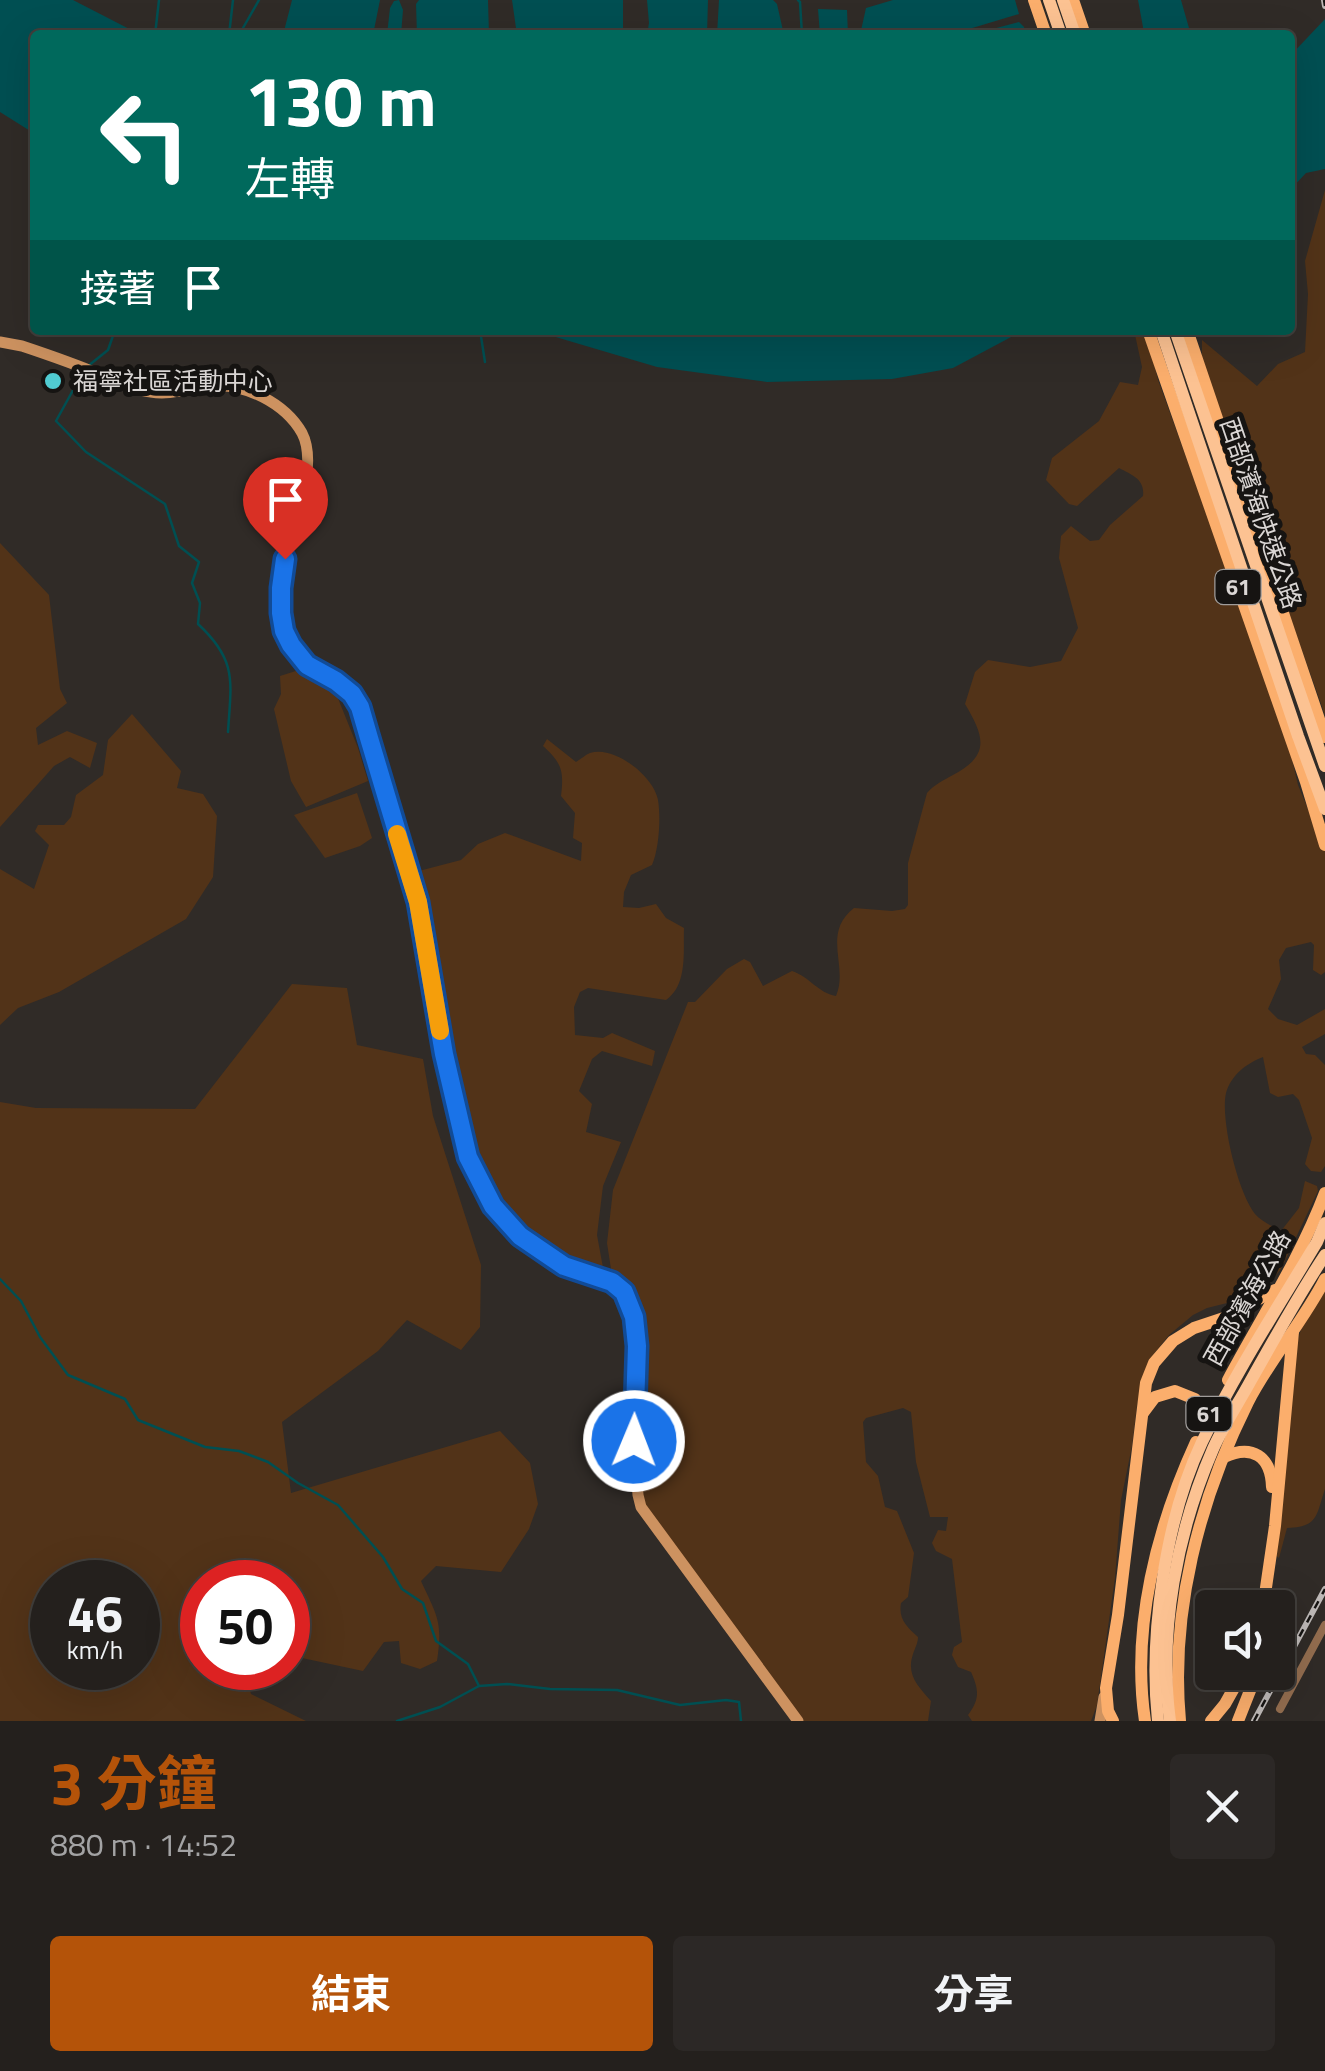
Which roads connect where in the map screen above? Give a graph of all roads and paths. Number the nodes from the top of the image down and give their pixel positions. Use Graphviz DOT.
graph roads {
  1 [pos="1034,0"];
  2 [pos="1049,0"];
  3 [pos="1063,0"];
  4 [pos="1073,0"];
  5 [pos="1044,30"];
  6 [pos="1059,30"];
  7 [pos="1073,30"];
  8 [pos="1083,30"];
  9 [pos="1150,335"];
  10 [pos="1162,335"];
  11 [pos="1178,335"];
  12 [pos="1190,335"];
  13 [pos="0,342"];
  14 [pos="1325,736"];
  15 [pos="1325,766"];
  16 [pos="1312,774"];
  17 [pos="1325,809"];
  18 [pos="1325,822"];
  19 [pos="1325,845"];
  20 [pos="1325,1193"];
  21 [pos="1325,1223"];
  22 [pos="1325,1255"];
  23 [pos="1325,1279"];
  24 [pos="1279,1288"];
  25 [pos="1294,1328"];
  26 [pos="1142,1415"];
  27 [pos="1205,1423"];
  28 [pos="1224,1457"];
  29 [pos="1263,1590"];
  30 [pos="1265,1590"];
  31 [pos="1325,1625"];
  32 [pos="1160,1651"];
  33 [pos="1106,1688"];
  34 [pos="1233,1690"];
  35 [pos="1250,1690"];
  36 [pos="1280,1709"];
  37 [pos="1238,1720"];
  38 [pos="798,1721"];
  39 [pos="1100,1721"];
  40 [pos="1113,1721"];
  41 [pos="1146,1721"];
  42 [pos="1158,1721"];
  43 [pos="1170,1721"];
  44 [pos="1180,1721"];
  45 [pos="1211,1721"];
  1 -- 5 [label="main road"];
  2 -- 6 [label="highway"];
  3 -- 7 [label="highway"];
  4 -- 8 [label="main road"];
  9 -- 19 [label="main road, 61"];
  10 -- 16 [label="highway, 西部濱海快速公路 / 61"];
  11 -- 15 [label="highway, 西部濱海快速公路 / 61"];
  12 -- 14 [label="main road, 61"];
  13 -- 38 [label="main road"];
  16 -- 17 [label="highway, 西部濱海快速公路 / 61"];
  16 -- 18 [label="highway"];
  20 -- 24 [label="main road, 西部濱海公路 / 61"];
  21 -- 32 [label="highway, 61"];
  22 -- 32 [label="highway, 61"];
  23 -- 25 [label="main road, 西部濱海公路 / 61"];
  24 -- 26 [label="main road"];
  24 -- 27 [label="main road, 西部濱海公路 / 61"];
  25 -- 28 [label="main road, 西部濱海公路 / 61"];
  25 -- 30 [label="main road"];
  26 -- 27 [label="main road"];
  26 -- 33 [label="main road"];
  27 -- 32 [label="main road, 西部濱海公路 / 61"];
  28 -- 29 [label="main road"];
  28 -- 32 [label="main road, 西部濱海公路 / 61"];
  31 -- 36 [label="street"];
  32 -- 41 [label="main road, 61"];
  32 -- 42 [label="highway, 61"];
  32 -- 43 [label="highway, 61"];
  32 -- 44 [label="main road, 61"];
  33 -- 39 [label="main road"];
  33 -- 40 [label="main road"];
  34 -- 45 [label="main road"];
  35 -- 37 [label="main road"];
}
